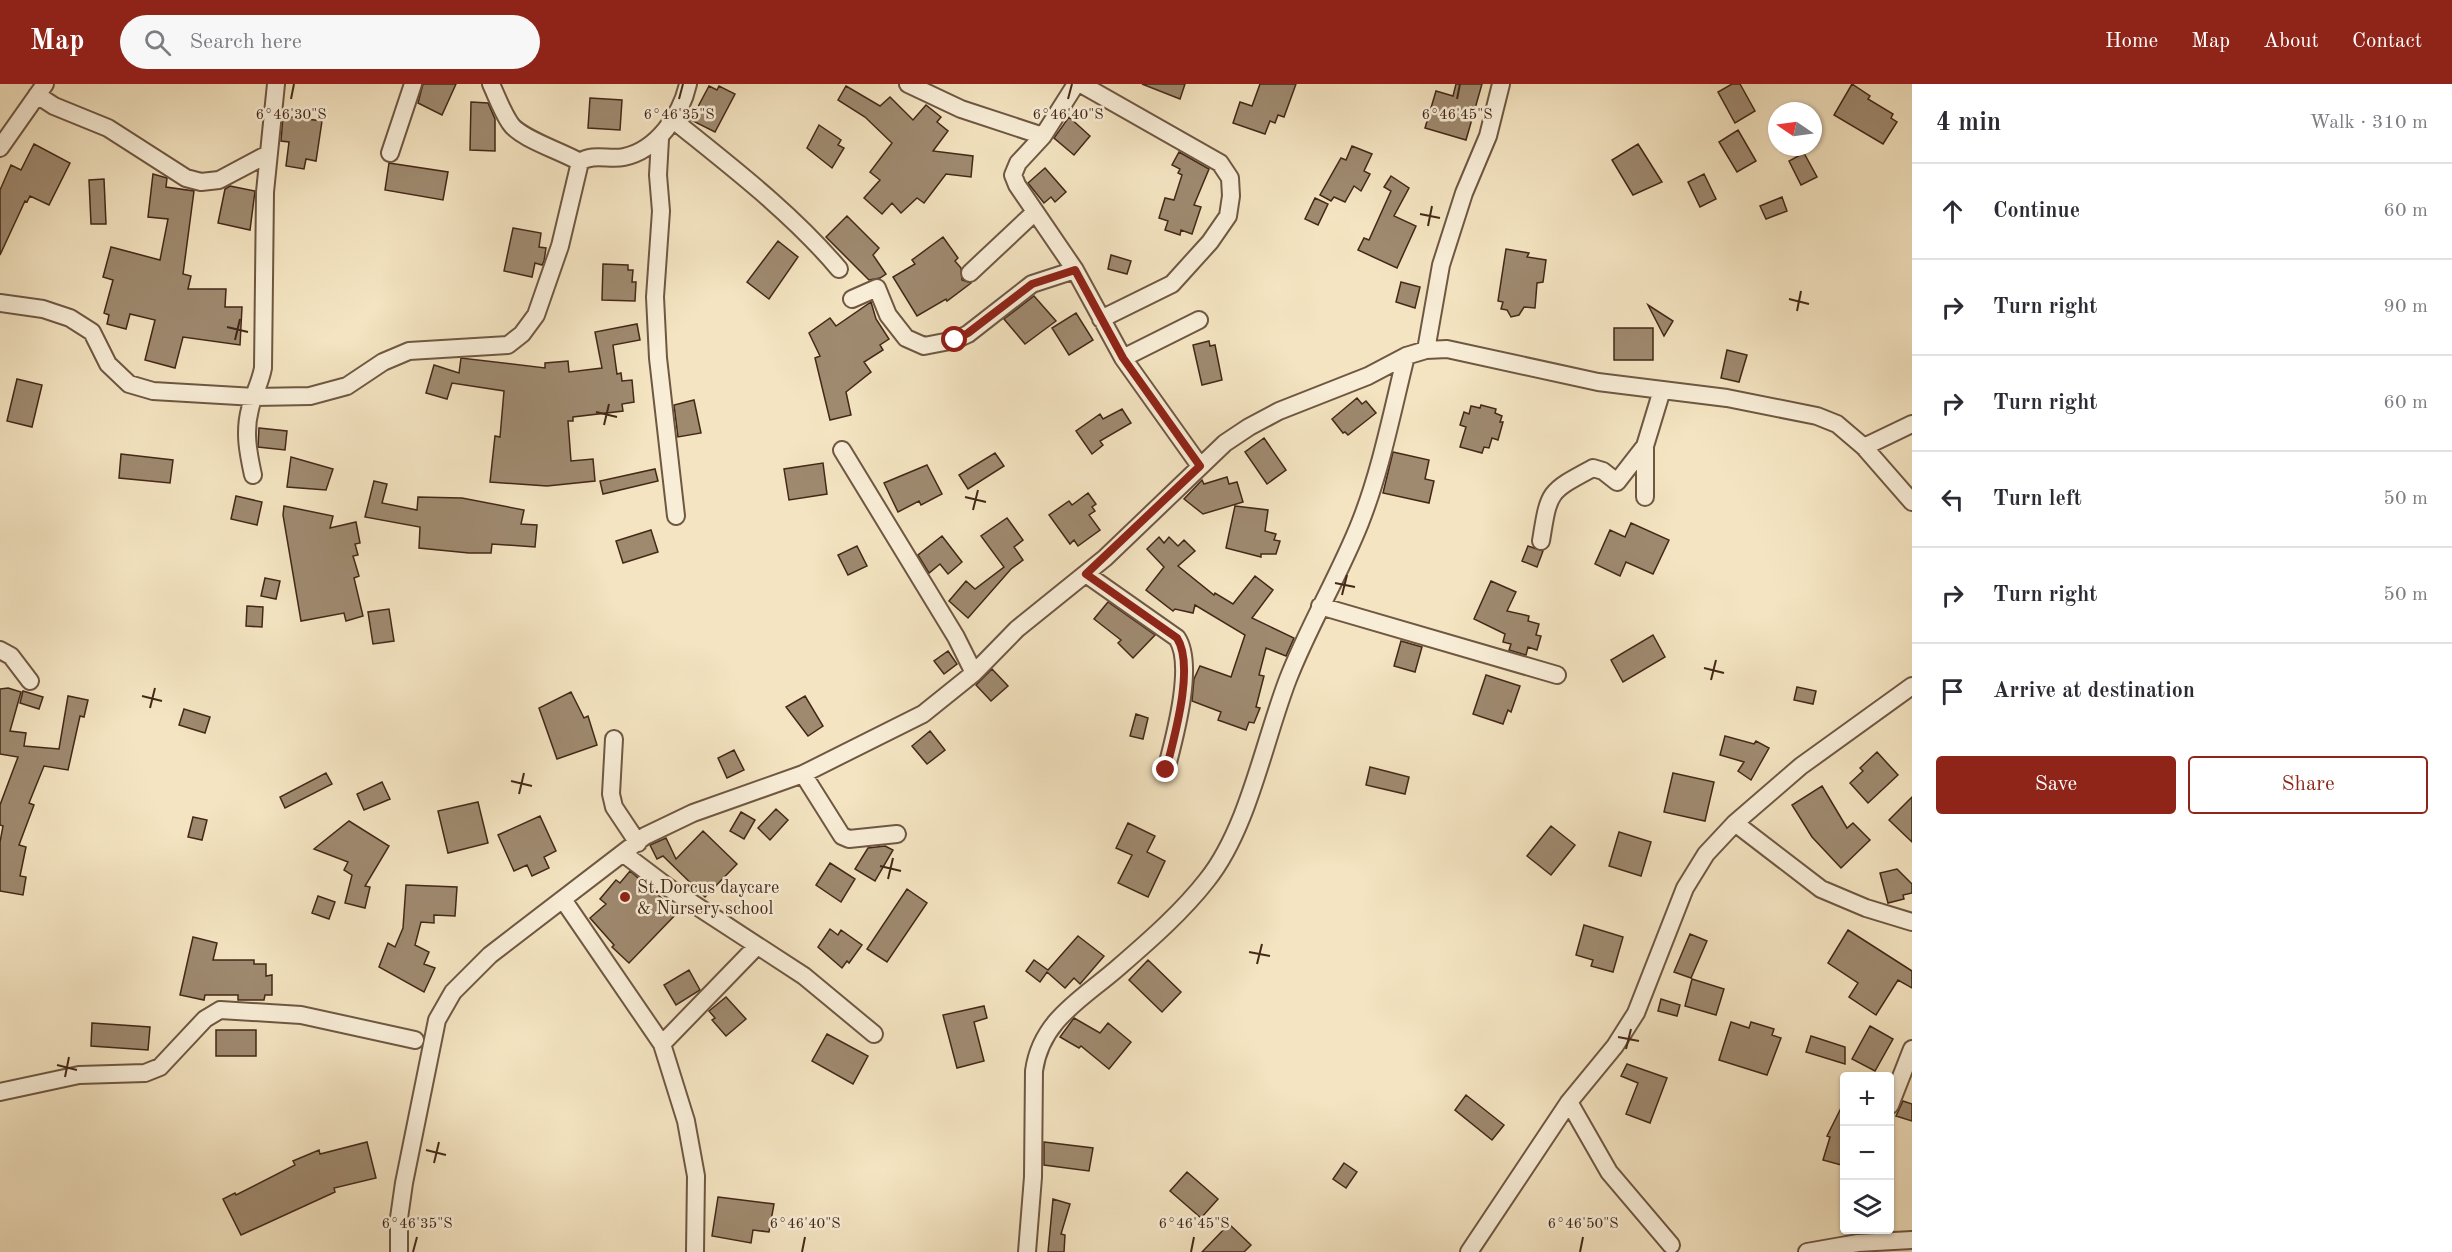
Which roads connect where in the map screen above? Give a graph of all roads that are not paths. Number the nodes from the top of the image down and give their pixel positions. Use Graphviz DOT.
graph roads {
  1 [pos="276,84"];
  2 [pos="413,84"];
  3 [pos="491,84"];
  4 [pos="688,84"];
  5 [pos="908,84"];
  6 [pos="1076,84"];
  7 [pos="1081,84"];
  8 [pos="1501,84"];
  9 [pos="41,90"];
  10 [pos="672,119"];
  11 [pos="1043,136"];
  12 [pos="660,139"];
  13 [pos="0,148"];
  14 [pos="390,153"];
  15 [pos="268,154"];
  16 [pos="580,162"];
  17 [pos="1035,212"];
  18 [pos="839,269"];
  19 [pos="1075,270"];
  20 [pos="970,273"];
  21 [pos="852,299"];
  22 [pos="0,303"];
  23 [pos="1101,319"];
  24 [pos="1199,321"];
  25 [pos="1426,350"];
  26 [pos="1406,356"];
  27 [pos="1123,358"];
  28 [pos="1662,390"];
  29 [pos="255,397"];
  30 [pos="1912,424"];
  31 [pos="1645,446"];
  32 [pos="1864,447"];
  33 [pos="842,450"];
  34 [pos="1200,466"];
  35 [pos="253,475"];
  36 [pos="1645,497"];
  37 [pos="1912,502"];
  38 [pos="676,516"];
  39 [pos="1541,541"];
  40 [pos="1086,574"];
  41 [pos="1320,606"];
  42 [pos="0,650"];
  43 [pos="974,673"];
  44 [pos="1557,675"];
  45 [pos="30,681"];
  46 [pos="1912,686"];
  47 [pos="614,739"];
  48 [pos="1166,770"];
  49 [pos="803,774"];
  50 [pos="1735,823"];
  51 [pos="897,834"];
  52 [pos="638,843"];
  53 [pos="624,854"];
  54 [pos="564,901"];
  55 [pos="1912,922"];
  56 [pos="756,946"];
  57 [pos="874,1034"];
  58 [pos="415,1040"];
  59 [pos="662,1044"];
  60 [pos="1912,1048"];
  61 [pos="0,1092"];
  62 [pos="1894,1095"];
  63 [pos="1569,1102"];
  64 [pos="1912,1240"];
  65 [pos="1671,1245"];
  66 [pos="399,1252"];
  67 [pos="695,1252"];
  68 [pos="1027,1252"];
  69 [pos="1469,1252"];
  70 [pos="1807,1252"];
  1 -- 15 [label="street"];
  2 -- 14 [label="street"];
  3 -- 16 [label="street"];
  4 -- 10 [label="street"];
  5 -- 11 [label="street"];
  6 -- 11 [label="street"];
  7 -- 23 [label="street"];
  8 -- 25 [label="street"];
  9 -- 13 [label="street"];
  9 -- 15 [label="street"];
  10 -- 12 [label="street"];
  10 -- 18 [label="street"];
  11 -- 17 [label="street"];
  12 -- 16 [label="street"];
  12 -- 38 [label="street"];
  15 -- 29 [label="street"];
  16 -- 29 [label="street"];
  17 -- 19 [label="street"];
  17 -- 20 [label="street"];
  19 -- 21 [label="street"];
  19 -- 23 [label="street"];
  22 -- 29 [label="street"];
  23 -- 27 [label="street"];
  24 -- 27 [label="street"];
  25 -- 26 [label="street"];
  25 -- 28 [label="street"];
  26 -- 34 [label="street"];
  26 -- 41 [label="street"];
  27 -- 34 [label="street"];
  28 -- 31 [label="street"];
  28 -- 32 [label="street"];
  29 -- 35 [label="street"];
  30 -- 32 [label="street"];
  31 -- 36 [label="street"];
  31 -- 39 [label="street"];
  32 -- 37 [label="street"];
  33 -- 43 [label="street"];
  34 -- 40 [label="street"];
  40 -- 43 [label="street"];
  40 -- 48 [label="street"];
  41 -- 44 [label="street"];
  41 -- 68 [label="street"];
  42 -- 45 [label="street"];
  43 -- 49 [label="street"];
  46 -- 50 [label="street"];
  47 -- 52 [label="street"];
  49 -- 51 [label="street"];
  49 -- 52 [label="street"];
  50 -- 55 [label="street"];
  50 -- 63 [label="street"];
  52 -- 53 [label="street"];
  53 -- 54 [label="street"];
  53 -- 56 [label="street"];
  54 -- 59 [label="street"];
  54 -- 66 [label="street"];
  56 -- 57 [label="street"];
  56 -- 59 [label="street"];
  58 -- 61 [label="street"];
  59 -- 67 [label="street"];
  60 -- 62 [label="street"];
  63 -- 65 [label="street"];
  63 -- 69 [label="street"];
  64 -- 70 [label="street"];
}
